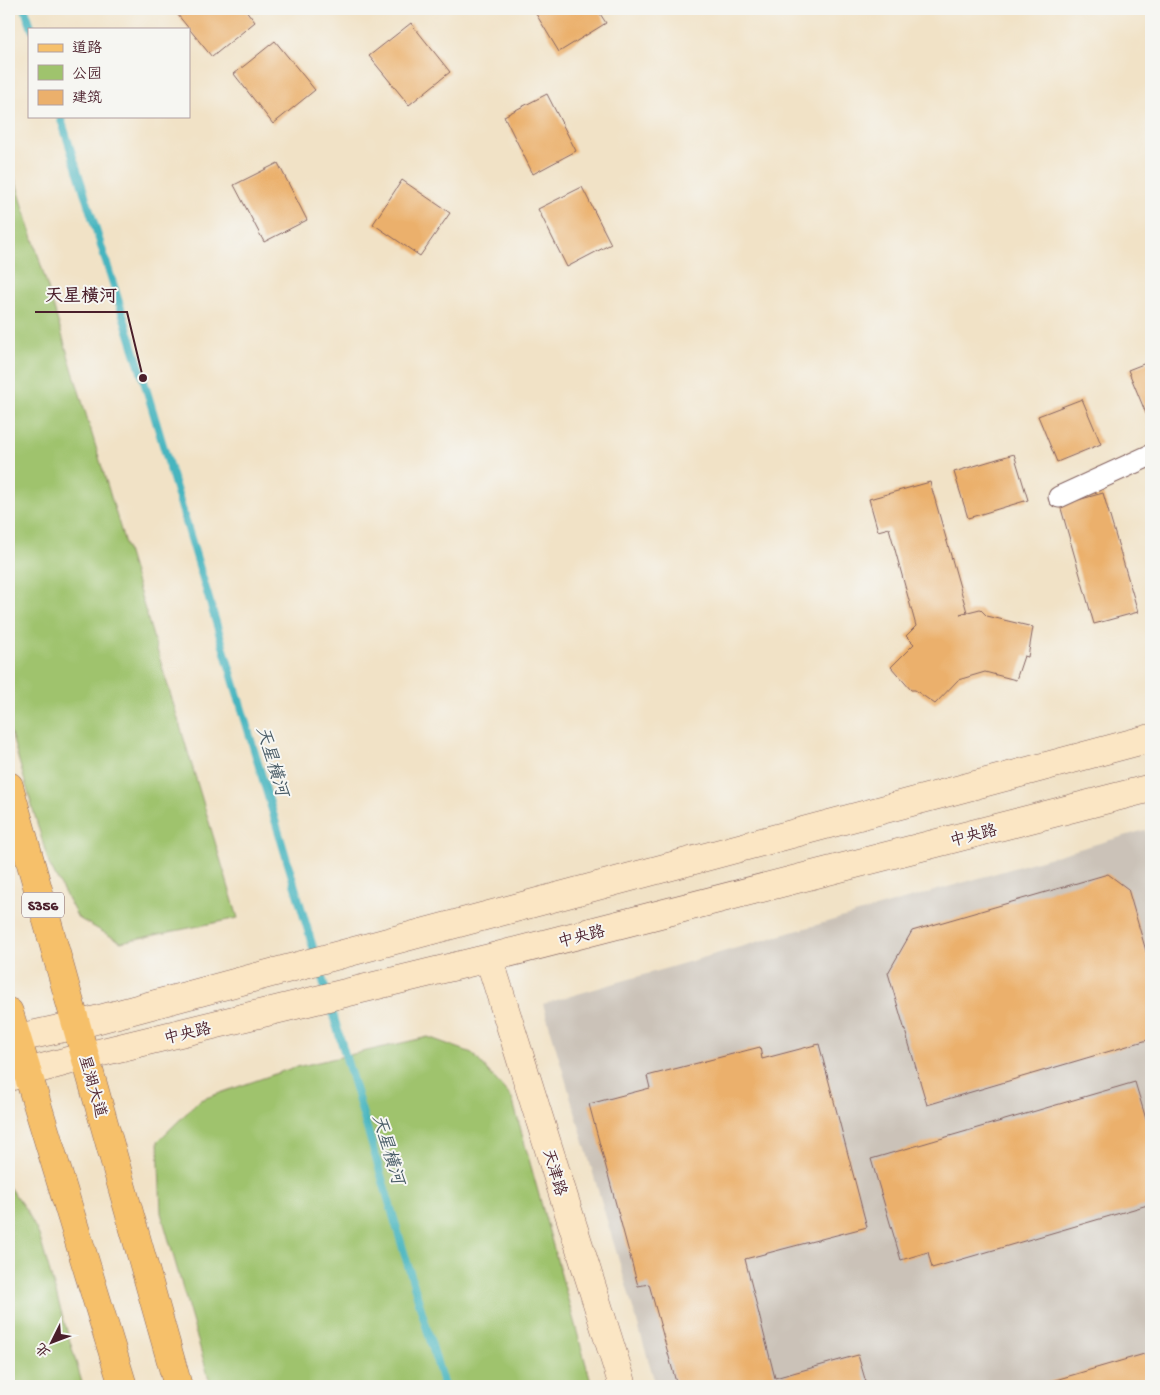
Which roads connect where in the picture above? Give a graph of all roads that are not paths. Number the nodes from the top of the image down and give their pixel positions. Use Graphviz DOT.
graph roads {
  1 [pos="1151,455"];
  2 [pos="1059,497"];
  3 [pos="1150,741"];
  4 [pos="9,786"];
  5 [pos="1151,788"];
  6 [pos="489,958"];
  7 [pos="9,1012"];
  8 [pos="77,1024"];
  9 [pos="12,1038"];
  10 [pos="86,1056"];
  11 [pos="18,1074"];
  12 [pos="123,1386"];
  13 [pos="178,1386"];
  14 [pos="623,1386"];
  1 -- 2 [label="street"];
  3 -- 8 [label="street"];
  4 -- 8 [label="main road, 星湖大道 / S356"];
  5 -- 6 [label="street, 中央路"];
  6 -- 10 [label="street, 中央路"];
  6 -- 14 [label="street, 天津路"];
  7 -- 9 [label="main road"];
  8 -- 9 [label="street"];
  8 -- 10 [label="main road, 星湖大道 / S356"];
  9 -- 11 [label="main road"];
  10 -- 11 [label="street, 中央路"];
  10 -- 13 [label="main road, 星湖大道"];
  11 -- 12 [label="main road"];
}
